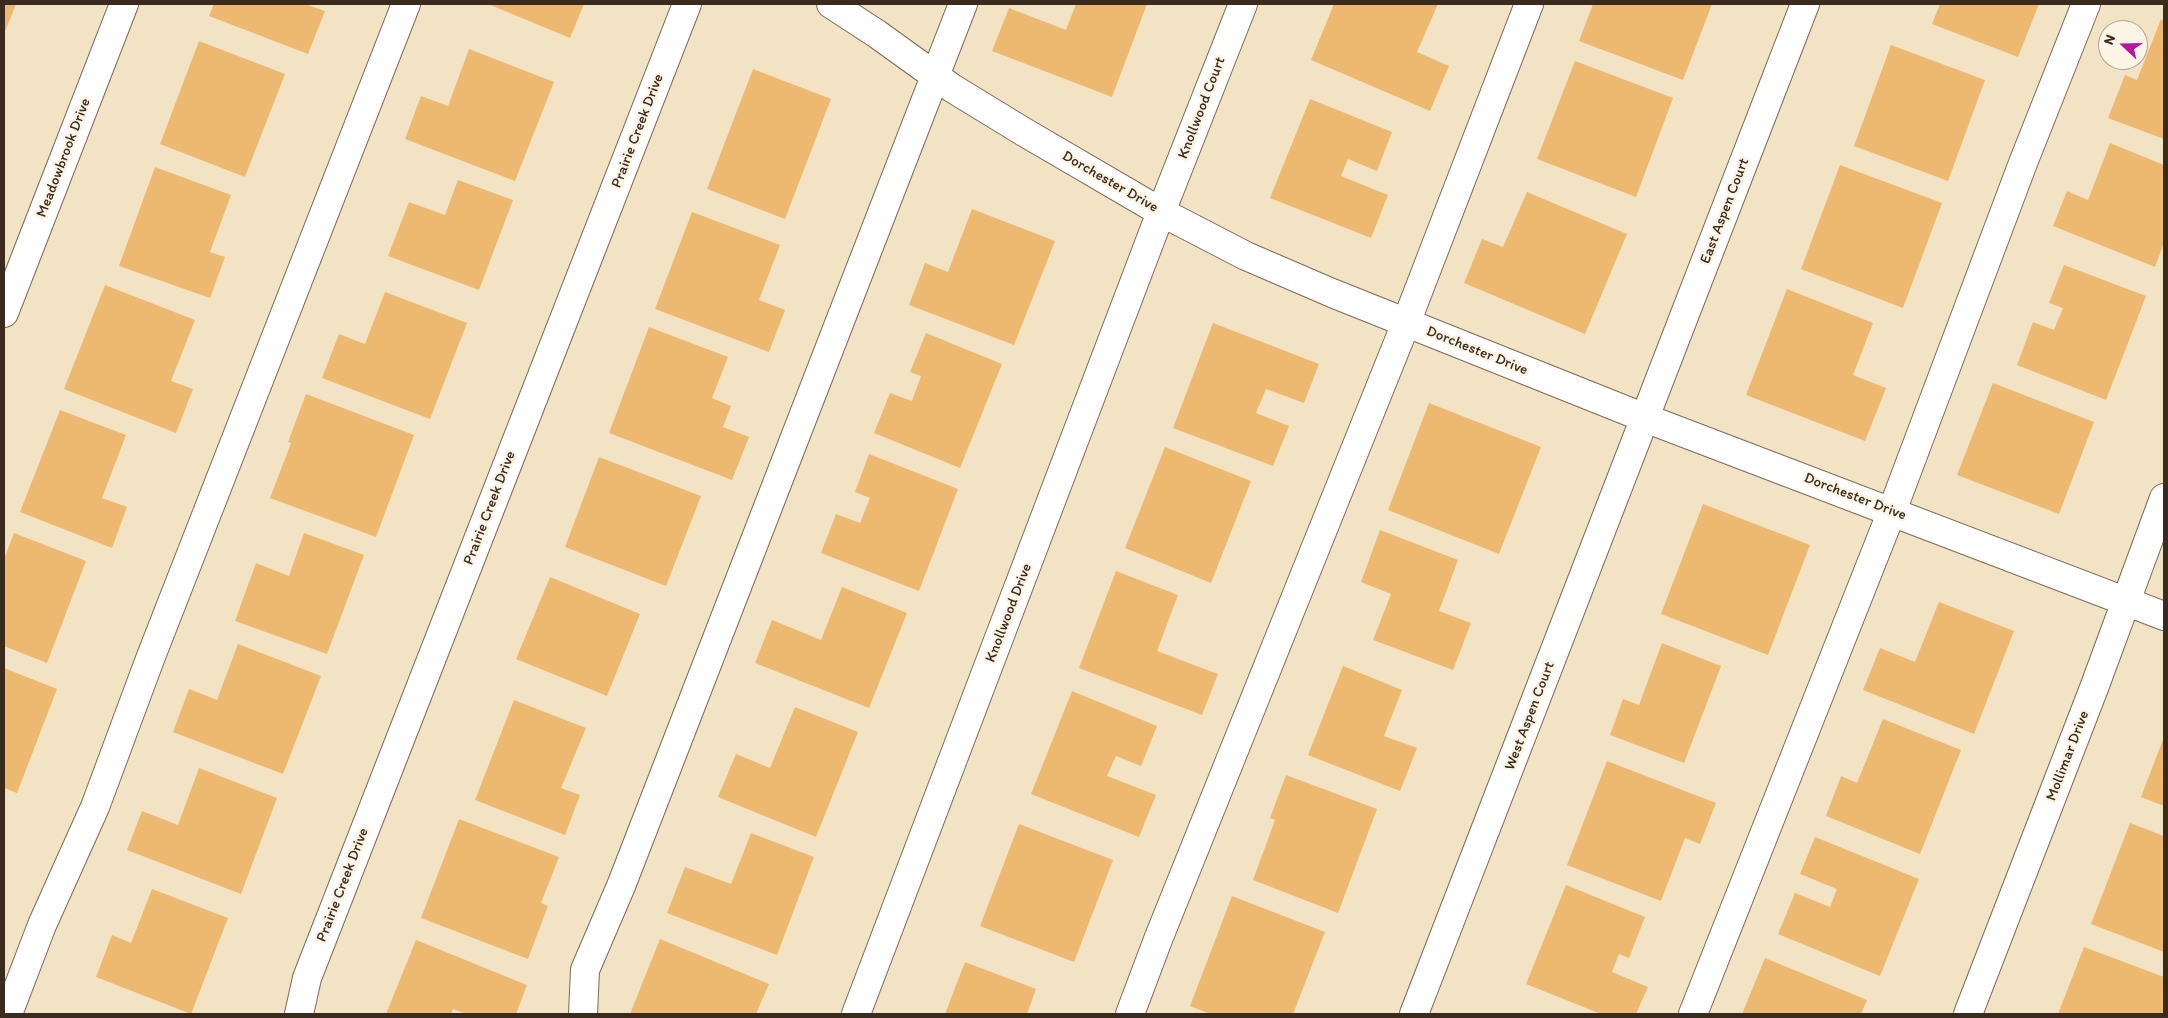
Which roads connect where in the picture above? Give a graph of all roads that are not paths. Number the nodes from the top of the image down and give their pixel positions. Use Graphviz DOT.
graph roads {
  1 [pos="124,4"];
  2 [pos="406,4"];
  3 [pos="687,4"];
  4 [pos="831,4"];
  5 [pos="963,4"];
  6 [pos="1243,4"];
  7 [pos="1529,4"];
  8 [pos="1806,4"];
  9 [pos="2086,4"];
  10 [pos="934,76"];
  11 [pos="1161,212"];
  12 [pos="4,312"];
  13 [pos="1406,323"];
  14 [pos="1645,418"];
  15 [pos="2164,498"];
  16 [pos="1892,512"];
  17 [pos="2125,600"];
  18 [pos="2164,616"];
  19 [pos="8,1014"];
  20 [pos="299,1014"];
  21 [pos="583,1014"];
  22 [pos="856,1014"];
  23 [pos="1130,1014"];
  24 [pos="1414,1014"];
  25 [pos="1693,1014"];
  26 [pos="1968,1014"];
  1 -- 12 [label="street, Meadowbrook Drive"];
  2 -- 19 [label="street"];
  3 -- 20 [label="street, Prairie Creek Drive"];
  4 -- 10 [label="street, Dorchester Drive"];
  5 -- 10 [label="street"];
  6 -- 11 [label="street, Knollwood Court"];
  7 -- 13 [label="street"];
  8 -- 14 [label="street, East Aspen Court"];
  9 -- 16 [label="street"];
  10 -- 11 [label="street, Dorchester Drive"];
  10 -- 21 [label="street"];
  11 -- 13 [label="street, Dorchester Drive"];
  11 -- 22 [label="street, Knollwood Drive"];
  13 -- 14 [label="street, Dorchester Drive"];
  13 -- 23 [label="street"];
  14 -- 16 [label="street, Dorchester Drive"];
  14 -- 24 [label="street, West Aspen Court"];
  15 -- 17 [label="street, Mollimar Drive"];
  16 -- 17 [label="street, Dorchester Drive"];
  16 -- 25 [label="street"];
  17 -- 18 [label="street, Dorchester Drive"];
  17 -- 26 [label="street, Mollimar Drive"];
}
